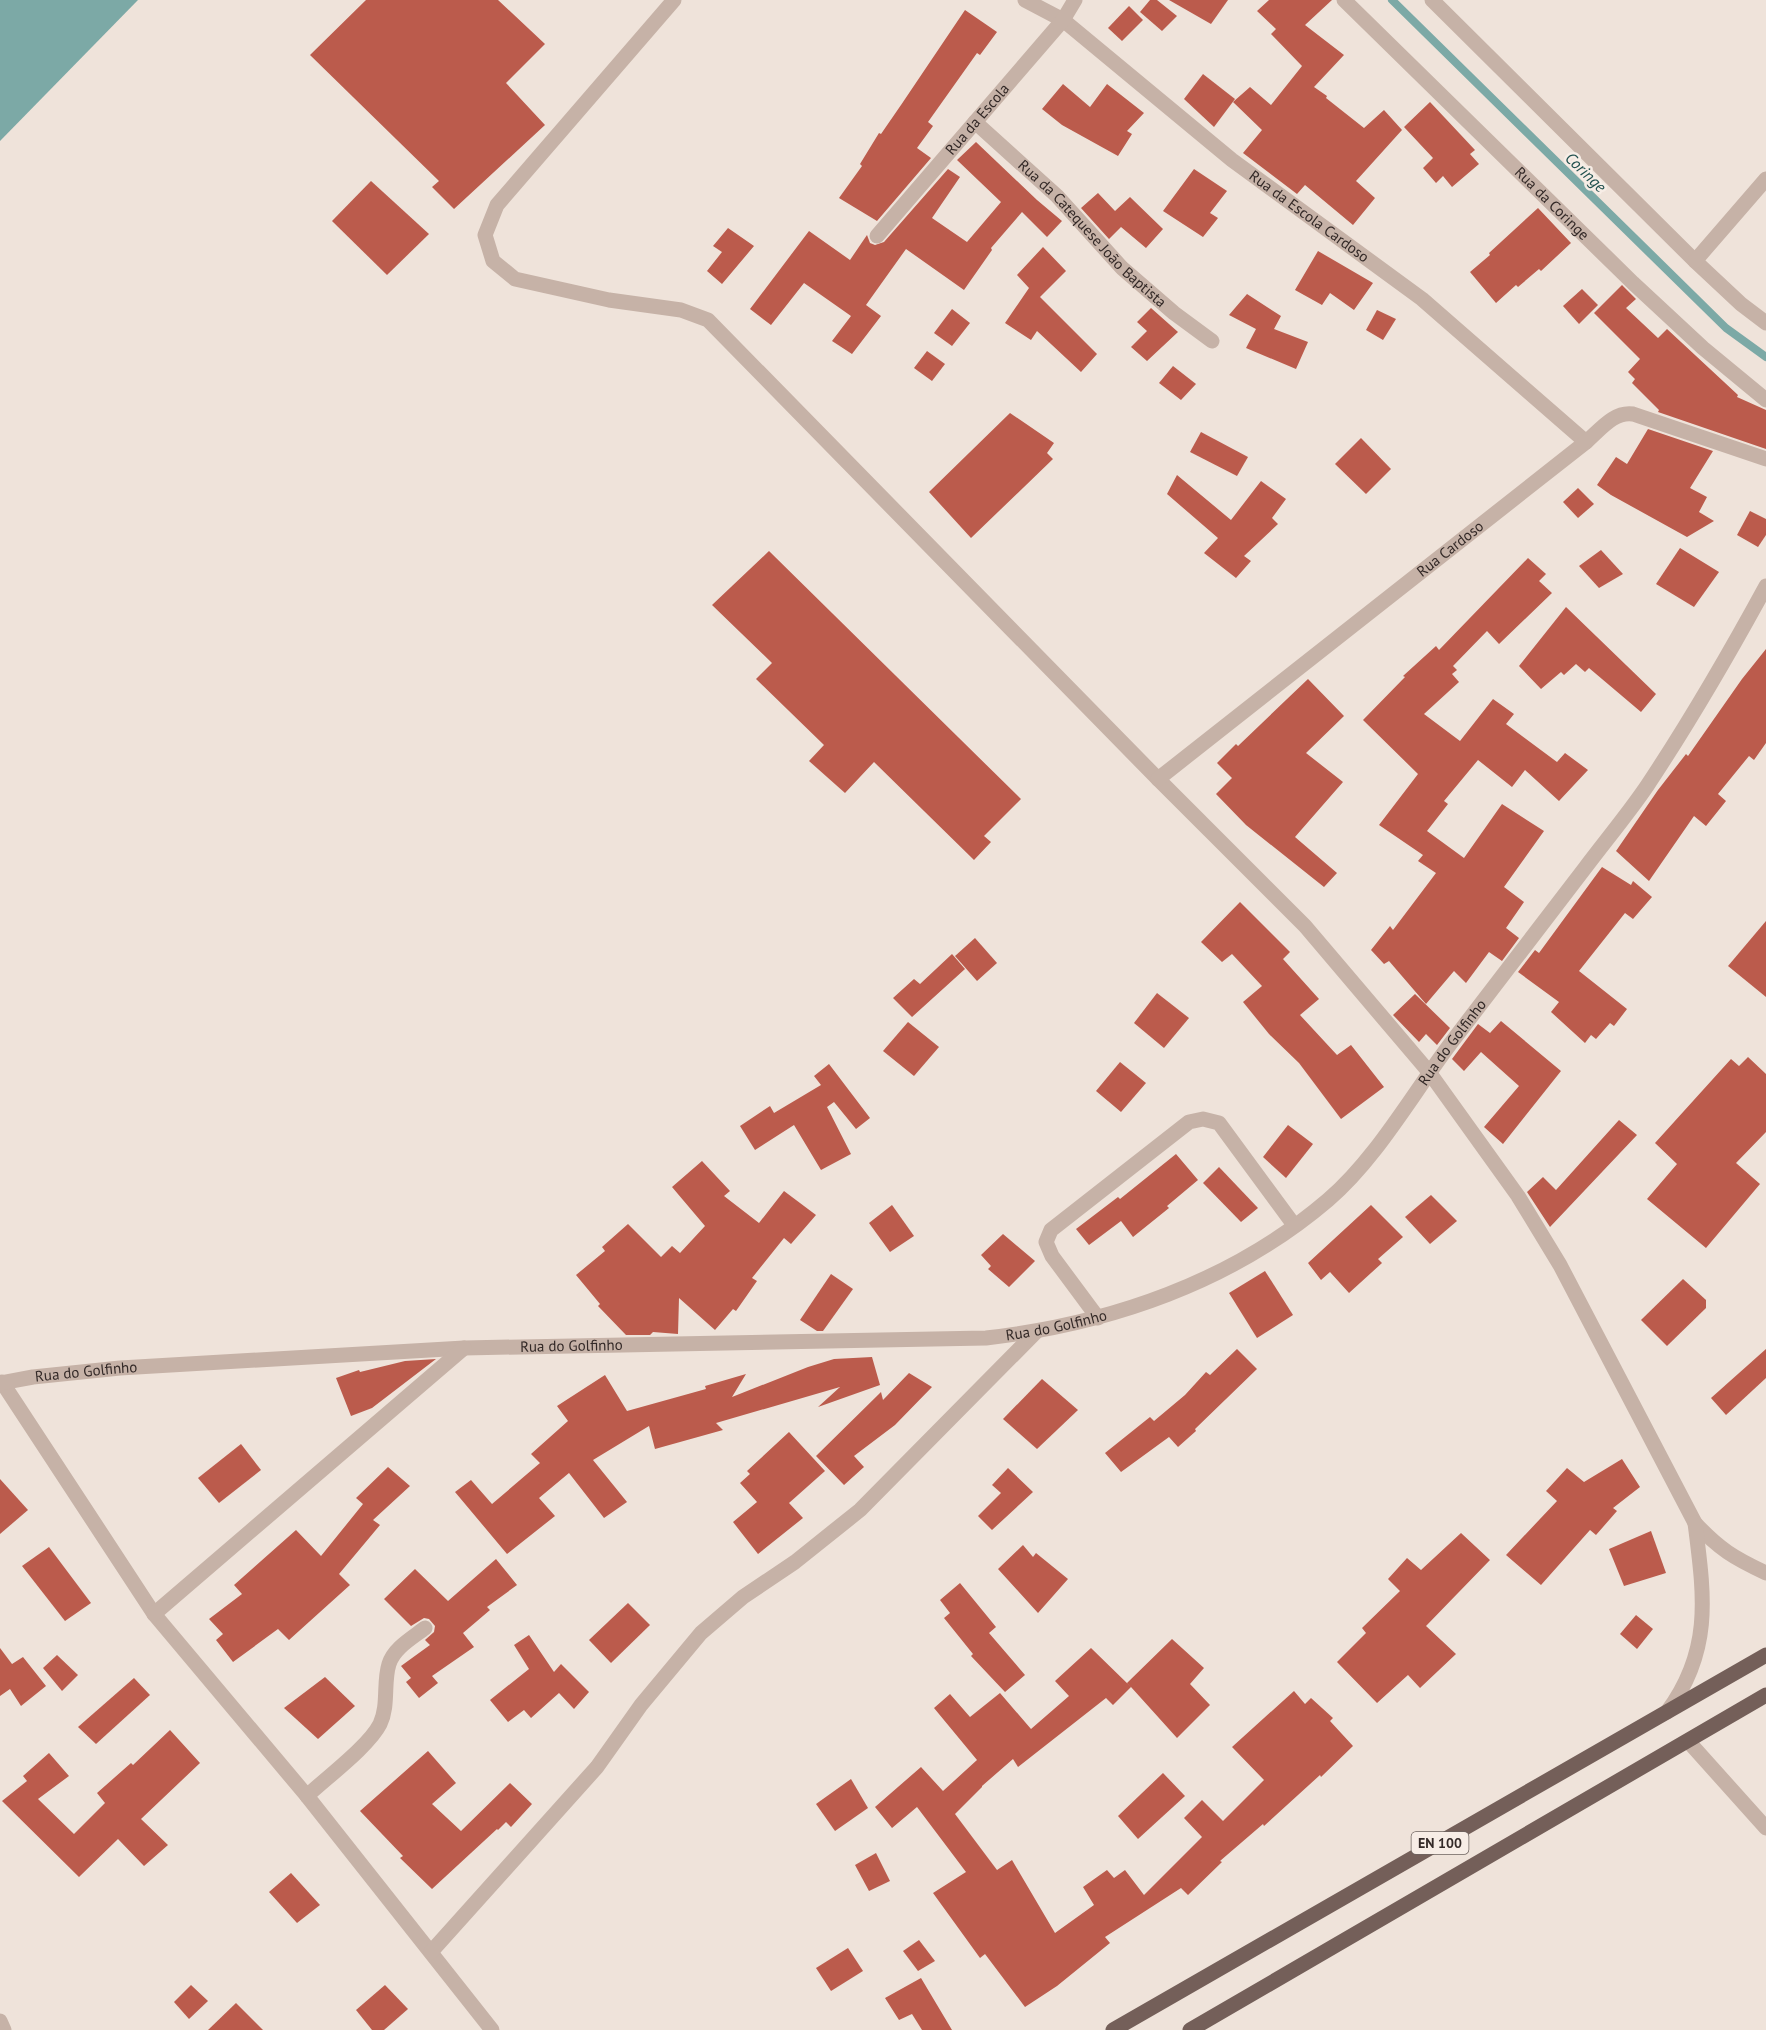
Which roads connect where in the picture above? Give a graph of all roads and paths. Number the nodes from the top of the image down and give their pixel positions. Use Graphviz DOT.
graph roads {
  1 [pos="674,0"];
  2 [pos="1025,0"];
  3 [pos="1075,0"];
  4 [pos="1344,0"];
  5 [pos="1432,0"];
  6 [pos="1063,20"];
  7 [pos="975,122"];
  8 [pos="1766,179"];
  9 [pos="877,236"];
  10 [pos="1695,261"];
  11 [pos="1766,323"];
  12 [pos="1212,341"];
  13 [pos="1766,400"];
  14 [pos="1586,442"];
  15 [pos="1766,459"];
  16 [pos="1766,586"];
  17 [pos="1158,779"];
  18 [pos="1429,1072"];
  19 [pos="1294,1225"];
  20 [pos="1098,1318"];
  21 [pos="1036,1332"];
  22 [pos="464,1348"];
  23 [pos="1,1382"];
  24 [pos="1695,1523"];
  25 [pos="1766,1573"];
  26 [pos="154,1614"];
  27 [pos="425,1628"];
  28 [pos="1766,1655"];
  29 [pos="1766,1695"];
  30 [pos="1666,1713"];
  31 [pos="1688,1741"];
  32 [pos="307,1796"];
  33 [pos="1766,1828"];
  34 [pos="432,1952"];
  35 [pos="0,2021"];
  36 [pos="4,2030"];
  37 [pos="492,2030"];
  38 [pos="1113,2030"];
  39 [pos="1190,2030"];
  1 -- 17 [label="street"];
  2 -- 6 [label="street, Rua da Escola Cardoso"];
  3 -- 6 [label="street, Rua da Escola"];
  4 -- 13 [label="street, Rua da Coringe"];
  5 -- 10 [label="street"];
  6 -- 7 [label="street, Rua da Escola"];
  6 -- 14 [label="street, Rua da Escola Cardoso"];
  7 -- 9 [label="street, Rua da Escola"];
  7 -- 12 [label="street, Rua da Catequese João Baptista"];
  8 -- 10 [label="street"];
  10 -- 11 [label="street"];
  14 -- 15 [label="street, Rua Cardoso"];
  14 -- 17 [label="street, Rua Cardoso"];
  16 -- 18 [label="street, Rua do Golfinho"];
  17 -- 18 [label="street"];
  18 -- 19 [label="street, Rua do Golfinho"];
  18 -- 24 [label="street"];
  19 -- 20 [label="street, Rua do Golfinho"];
  19 -- 20 [label="street"];
  20 -- 21 [label="street, Rua do Golfinho"];
  21 -- 22 [label="street, Rua do Golfinho"];
  21 -- 34 [label="street"];
  22 -- 23 [label="street, Rua do Golfinho"];
  22 -- 26 [label="street"];
  23 -- 26 [label="street"];
  24 -- 25 [label="street"];
  24 -- 30 [label="street"];
  26 -- 32 [label="street"];
  27 -- 32 [label="street"];
  28 -- 30 [label="main road, EN 100"];
  29 -- 31 [label="main road, EN 100"];
  30 -- 38 [label="main road, EN 100"];
  31 -- 33 [label="street"];
  31 -- 39 [label="main road, EN 100"];
  32 -- 34 [label="street"];
  34 -- 37 [label="street"];
  35 -- 36 [label="street"];
}
